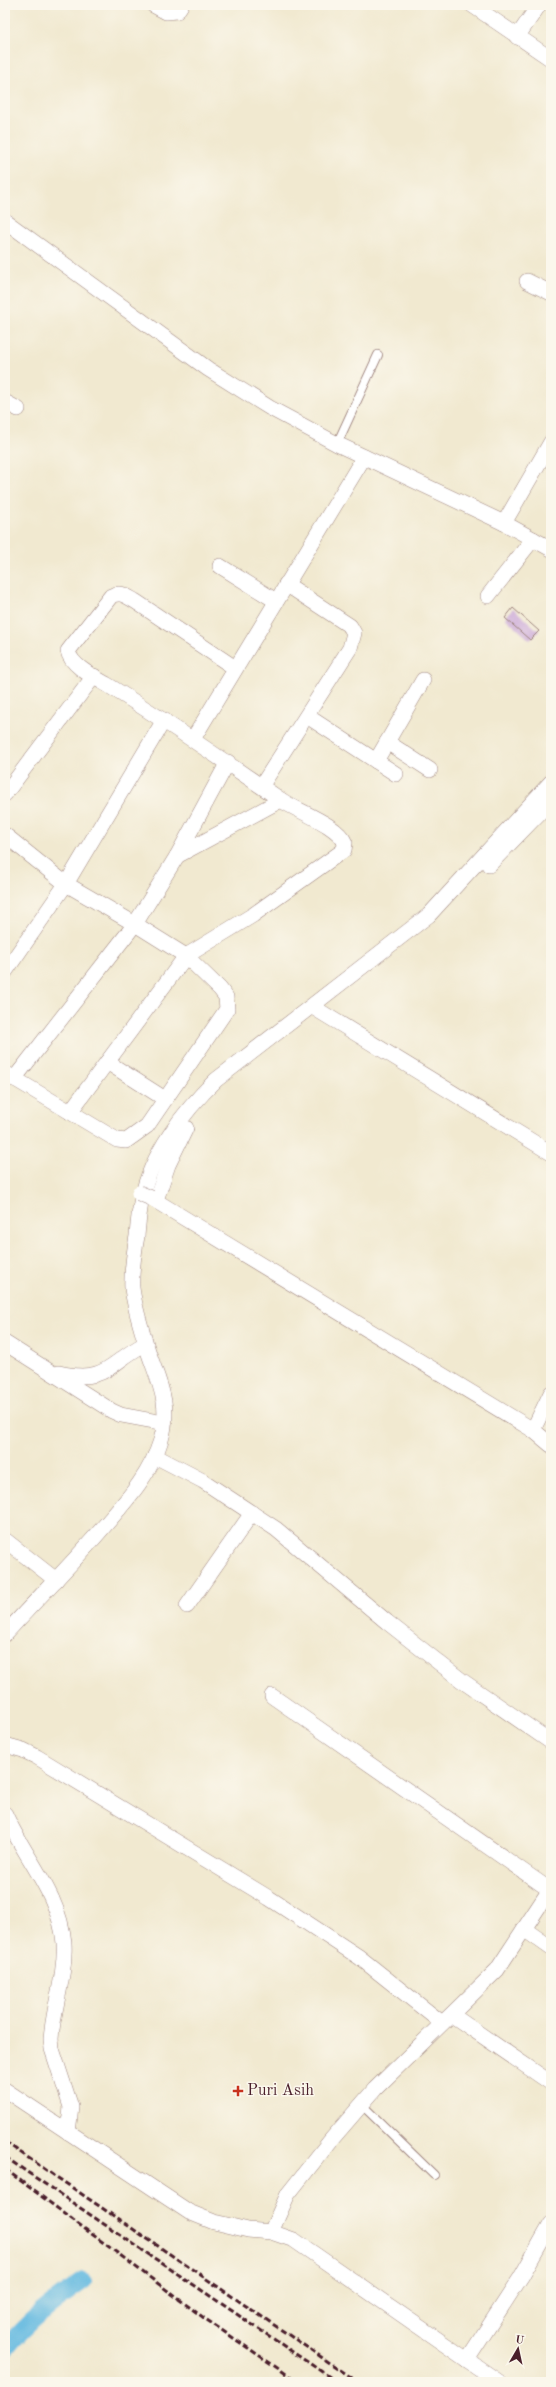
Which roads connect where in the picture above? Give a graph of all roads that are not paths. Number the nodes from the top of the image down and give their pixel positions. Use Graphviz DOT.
graph roads {
  1 [pos="153,5"];
  2 [pos="181,5"];
  3 [pos="472,5"];
  4 [pos="539,5"];
  5 [pos="516,37"];
  6 [pos="551,59"];
  7 [pos="5,221"];
  8 [pos="527,281"];
  9 [pos="551,293"];
  10 [pos="378,355"];
  11 [pos="5,402"];
  12 [pos="18,409"];
  13 [pos="551,442"];
  14 [pos="337,444"];
  15 [pos="364,457"];
  16 [pos="504,523"];
  17 [pos="533,539"];
  18 [pos="551,549"];
  19 [pos="220,566"];
  20 [pos="286,584"];
  21 [pos="488,596"];
  22 [pos="276,601"];
  23 [pos="235,668"];
  24 [pos="94,676"];
  25 [pos="423,680"];
  26 [pos="307,716"];
  27 [pos="164,720"];
  28 [pos="193,739"];
  29 [pos="387,742"];
  30 [pos="376,761"];
  31 [pos="228,762"];
  32 [pos="430,770"];
  33 [pos="396,774"];
  34 [pos="551,782"];
  35 [pos="262,785"];
  36 [pos="5,794"];
  37 [pos="281,800"];
  38 [pos="551,800"];
  39 [pos="5,835"];
  40 [pos="178,856"];
  41 [pos="66,884"];
  42 [pos="135,924"];
  43 [pos="186,956"];
  44 [pos="5,972"];
  45 [pos="316,1009"];
  46 [pos="107,1062"];
  47 [pos="10,1076"];
  48 [pos="165,1099"];
  49 [pos="70,1112"];
  50 [pos="551,1153"];
  51 [pos="147,1197"];
  52 [pos="5,1343"];
  53 [pos="145,1344"];
  54 [pos="50,1372"];
  55 [pos="551,1393"];
  56 [pos="164,1423"];
  57 [pos="533,1430"];
  58 [pos="551,1445"];
  59 [pos="155,1456"];
  60 [pos="252,1513"];
  61 [pos="5,1540"];
  62 [pos="56,1580"];
  63 [pos="187,1606"];
  64 [pos="5,1634"];
  65 [pos="272,1696"];
  66 [pos="551,1742"];
  67 [pos="5,1745"];
  68 [pos="5,1814"];
  69 [pos="550,1889"];
  70 [pos="524,1929"];
  71 [pos="551,1948"];
  72 [pos="447,2019"];
  73 [pos="551,2083"];
  74 [pos="5,2090"];
  75 [pos="361,2104"];
  76 [pos="68,2132"];
  77 [pos="434,2175"];
  78 [pos="551,2224"];
  79 [pos="271,2232"];
  80 [pos="467,2360"];
  81 [pos="499,2382"];
  1 -- 2 [label="street"];
  3 -- 5 [label="street"];
  4 -- 5 [label="street"];
  5 -- 6 [label="street"];
  7 -- 14 [label="street"];
  8 -- 9 [label="street"];
  10 -- 14 [label="lane"];
  11 -- 12 [label="street"];
  13 -- 16 [label="street"];
  14 -- 15 [label="street"];
  15 -- 16 [label="street"];
  15 -- 20 [label="street"];
  16 -- 17 [label="street"];
  17 -- 18 [label="street"];
  17 -- 21 [label="street"];
  19 -- 22 [label="street"];
  20 -- 22 [label="street"];
  20 -- 26 [label="street"];
  22 -- 23 [label="street"];
  23 -- 24 [label="street"];
  23 -- 28 [label="street"];
  24 -- 27 [label="street"];
  24 -- 36 [label="street"];
  25 -- 29 [label="street"];
  26 -- 30 [label="street"];
  26 -- 35 [label="street"];
  27 -- 28 [label="street"];
  27 -- 41 [label="street"];
  28 -- 31 [label="street"];
  29 -- 30 [label="street"];
  29 -- 32 [label="street"];
  30 -- 33 [label="street"];
  31 -- 35 [label="street"];
  31 -- 40 [label="street"];
  34 -- 51 [label="street"];
  35 -- 37 [label="street"];
  37 -- 40 [label="street"];
  37 -- 43 [label="street"];
  38 -- 45 [label="street"];
  39 -- 41 [label="street"];
  40 -- 42 [label="street"];
  41 -- 42 [label="street"];
  41 -- 44 [label="street"];
  42 -- 43 [label="street"];
  42 -- 47 [label="street"];
  43 -- 46 [label="street"];
  43 -- 48 [label="street"];
  45 -- 50 [label="street"];
  45 -- 51 [label="street"];
  46 -- 48 [label="street"];
  46 -- 49 [label="street"];
  47 -- 49 [label="street"];
  48 -- 49 [label="street"];
  51 -- 53 [label="street"];
  51 -- 57 [label="street"];
  52 -- 54 [label="street"];
  53 -- 54 [label="street"];
  53 -- 56 [label="street"];
  54 -- 56 [label="street"];
  55 -- 57 [label="street"];
  56 -- 59 [label="street"];
  57 -- 58 [label="street"];
  59 -- 60 [label="street"];
  59 -- 62 [label="street"];
  60 -- 63 [label="street"];
  60 -- 66 [label="street"];
  61 -- 62 [label="street"];
  62 -- 64 [label="street"];
  65 -- 69 [label="street"];
  67 -- 72 [label="street"];
  68 -- 76 [label="street"];
  69 -- 70 [label="street"];
  70 -- 71 [label="street"];
  70 -- 72 [label="street"];
  72 -- 73 [label="street"];
  72 -- 75 [label="street"];
  74 -- 76 [label="street"];
  75 -- 77 [label="lane"];
  75 -- 79 [label="street"];
  76 -- 79 [label="street"];
  78 -- 80 [label="street"];
  79 -- 80 [label="street"];
  80 -- 81 [label="street"];
}
